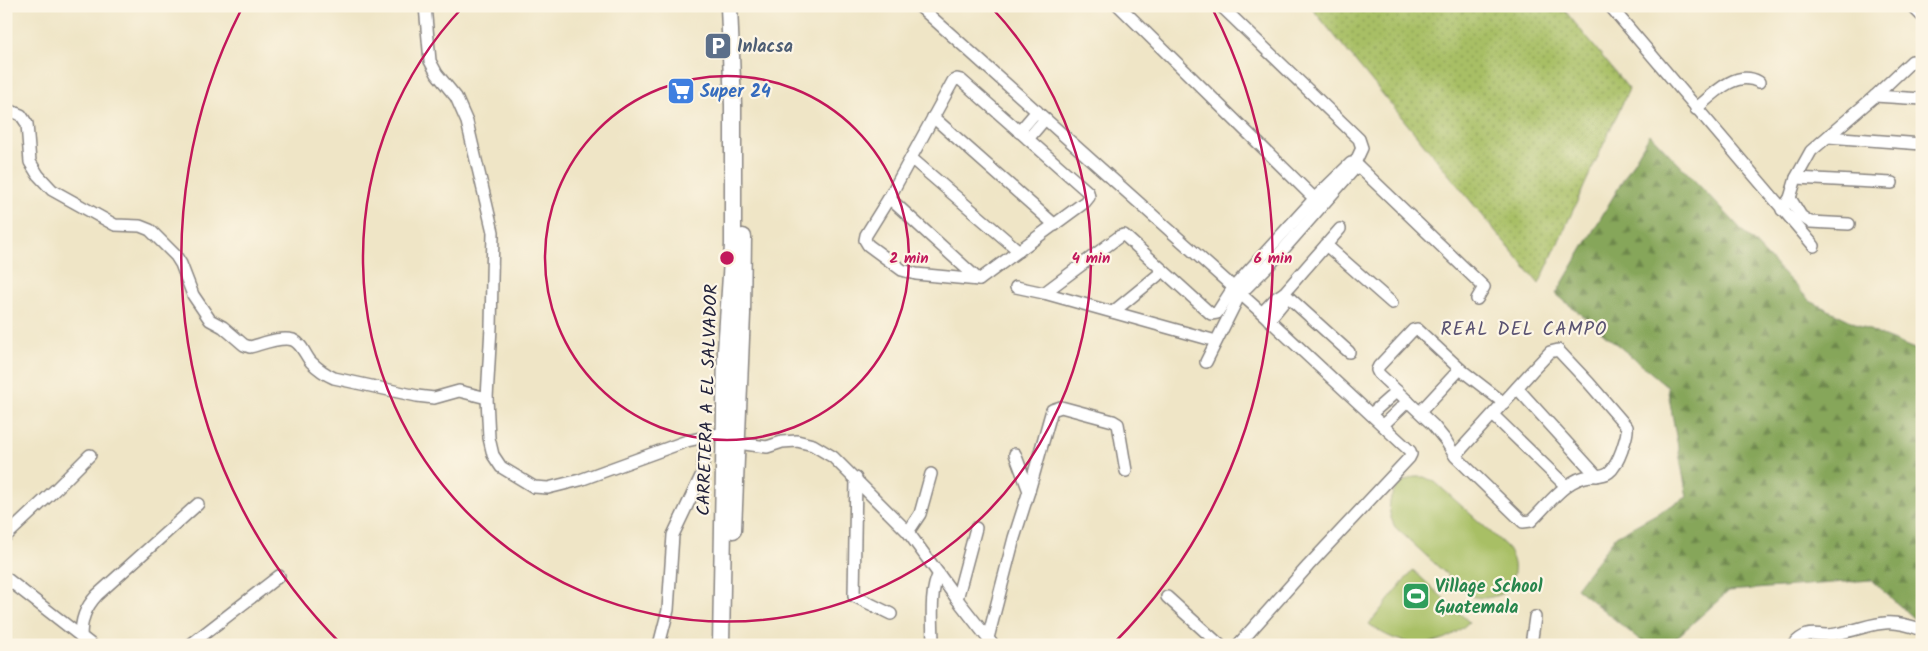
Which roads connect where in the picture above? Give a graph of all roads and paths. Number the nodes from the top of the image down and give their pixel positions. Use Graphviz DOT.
graph roads {
  1 [pos="425,6"];
  2 [pos="729,6"];
  3 [pos="740,6"];
  4 [pos="919,6"];
  5 [pos="1119,6"];
  6 [pos="1221,6"];
  7 [pos="1610,6"];
  8 [pos="1912,6"];
  9 [pos="1922,16"];
  10 [pos="1912,61"];
  11 [pos="1759,82"];
  12 [pos="1875,96"];
  13 [pos="1922,98"];
  14 [pos="6,109"];
  15 [pos="1696,109"];
  16 [pos="1041,115"];
  17 [pos="933,116"];
  18 [pos="1024,136"];
  19 [pos="1828,137"];
  20 [pos="1922,144"];
  21 [pos="911,158"];
  22 [pos="1355,163"];
  23 [pos="1796,178"];
  24 [pos="1892,183"];
  25 [pos="889,198"];
  26 [pos="1790,198"];
  27 [pos="1318,201"];
  28 [pos="1782,210"];
  29 [pos="1849,224"];
  30 [pos="1055,225"];
  31 [pos="1340,229"];
  32 [pos="1326,245"];
  33 [pos="1814,246"];
  34 [pos="1019,251"];
  35 [pos="1163,271"];
  36 [pos="979,280"];
  37 [pos="1016,287"];
  38 [pos="1237,291"];
  39 [pos="1044,293"];
  40 [pos="1284,293"];
  41 [pos="1477,299"];
  42 [pos="1392,303"];
  43 [pos="1224,311"];
  44 [pos="1113,312"];
  45 [pos="1266,317"];
  46 [pos="1216,341"];
  47 [pos="726,345"];
  48 [pos="1349,352"];
  49 [pos="1206,362"];
  50 [pos="1460,369"];
  51 [pos="1517,388"];
  52 [pos="1397,390"];
  53 [pos="487,398"];
  54 [pos="1408,401"];
  55 [pos="1504,403"];
  56 [pos="739,412"];
  57 [pos="1420,412"];
  58 [pos="1372,414"];
  59 [pos="1493,415"];
  60 [pos="1383,425"];
  61 [pos="723,433"];
  62 [pos="706,437"];
  63 [pos="737,443"];
  64 [pos="90,454"];
  65 [pos="1015,454"];
  66 [pos="1455,456"];
  67 [pos="1126,471"];
  68 [pos="931,474"];
  69 [pos="1596,476"];
  70 [pos="856,478"];
  71 [pos="1566,486"];
  72 [pos="1030,491"];
  73 [pos="198,504"];
  74 [pos="976,528"];
  75 [pos="908,532"];
  76 [pos="6,536"];
  77 [pos="938,574"];
  78 [pos="279,576"];
  79 [pos="6,578"];
  80 [pos="1167,597"];
  81 [pos="957,599"];
  82 [pos="891,614"];
  83 [pos="1535,617"];
  84 [pos="1922,630"];
  85 [pos="81,637"];
  86 [pos="991,641"];
  87 [pos="92,645"];
  88 [pos="190,645"];
  89 [pos="659,645"];
  90 [pos="721,645"];
  91 [pos="730,645"];
  92 [pos="933,645"];
  93 [pos="1220,645"];
  94 [pos="1238,645"];
  95 [pos="1531,645"];
  96 [pos="1794,645"];
  1 -- 53 [label="street"];
  2 -- 47 [label="highway, CARRETERA A EL SALVADOR"];
  3 -- 56 [label="highway, CARRETERA A EL SALVADOR"];
  4 -- 16 [label="street"];
  5 -- 27 [label="street"];
  6 -- 22 [label="street"];
  7 -- 15 [label="street"];
  8 -- 9 [label="street"];
  10 -- 12 [label="street"];
  11 -- 15 [label="street"];
  12 -- 13 [label="street"];
  12 -- 19 [label="street"];
  14 -- 53 [label="street"];
  15 -- 28 [label="street"];
  16 -- 18 [label="street"];
  16 -- 38 [label="street"];
  17 -- 18 [label="street"];
  17 -- 21 [label="street"];
  17 -- 30 [label="street"];
  18 -- 30 [label="street"];
  19 -- 20 [label="street"];
  19 -- 23 [label="street"];
  21 -- 25 [label="street"];
  21 -- 34 [label="street"];
  22 -- 27 [label="street"];
  22 -- 41 [label="street"];
  23 -- 24 [label="street"];
  23 -- 26 [label="street"];
  25 -- 36 [label="street"];
  25 -- 36 [label="street"];
  26 -- 28 [label="street"];
  26 -- 29 [label="street"];
  27 -- 38 [label="street"];
  28 -- 33 [label="street"];
  30 -- 34 [label="street"];
  31 -- 32 [label="street"];
  32 -- 40 [label="street"];
  32 -- 42 [label="street"];
  34 -- 36 [label="street"];
  35 -- 39 [label="street"];
  35 -- 43 [label="street"];
  35 -- 44 [label="street"];
  37 -- 39 [label="street"];
  38 -- 43 [label="street"];
  38 -- 45 [label="street"];
  39 -- 44 [label="street"];
  40 -- 45 [label="street"];
  40 -- 48 [label="street"];
  43 -- 46 [label="street"];
  44 -- 46 [label="street"];
  45 -- 58 [label="street"];
  46 -- 49 [label="street"];
  47 -- 56 [label="highway"];
  47 -- 61 [label="highway, CARRETERA A EL SALVADOR"];
  50 -- 52 [label="street"];
  50 -- 55 [label="street"];
  50 -- 57 [label="street"];
  51 -- 55 [label="street"];
  51 -- 69 [label="street"];
  51 -- 69 [label="street"];
  52 -- 54 [label="street"];
  52 -- 58 [label="street"];
  53 -- 62 [label="street"];
  54 -- 57 [label="street"];
  54 -- 60 [label="street"];
  55 -- 59 [label="street"];
  56 -- 63 [label="highway, CARRETERA A EL SALVADOR"];
  57 -- 66 [label="street"];
  58 -- 60 [label="street"];
  59 -- 66 [label="street"];
  59 -- 71 [label="street"];
  60 -- 94 [label="street"];
  61 -- 62 [label="street"];
  61 -- 90 [label="highway, CARRETERA A EL SALVADOR"];
  62 -- 89 [label="street"];
  63 -- 70 [label="street"];
  63 -- 91 [label="highway, CARRETERA A EL SALVADOR"];
  64 -- 76 [label="street"];
  65 -- 72 [label="street"];
  66 -- 71 [label="street"];
  67 -- 72 [label="street"];
  68 -- 75 [label="street"];
  69 -- 71 [label="street"];
  70 -- 75 [label="street"];
  70 -- 82 [label="street"];
  72 -- 86 [label="street"];
  73 -- 85 [label="street"];
  74 -- 81 [label="street"];
  75 -- 77 [label="street"];
  77 -- 81 [label="street"];
  77 -- 92 [label="street"];
  78 -- 88 [label="street"];
  79 -- 85 [label="street"];
  80 -- 93 [label="street"];
  81 -- 86 [label="street"];
  83 -- 95 [label="street"];
  84 -- 96 [label="street"];
  85 -- 87 [label="street"];
}
